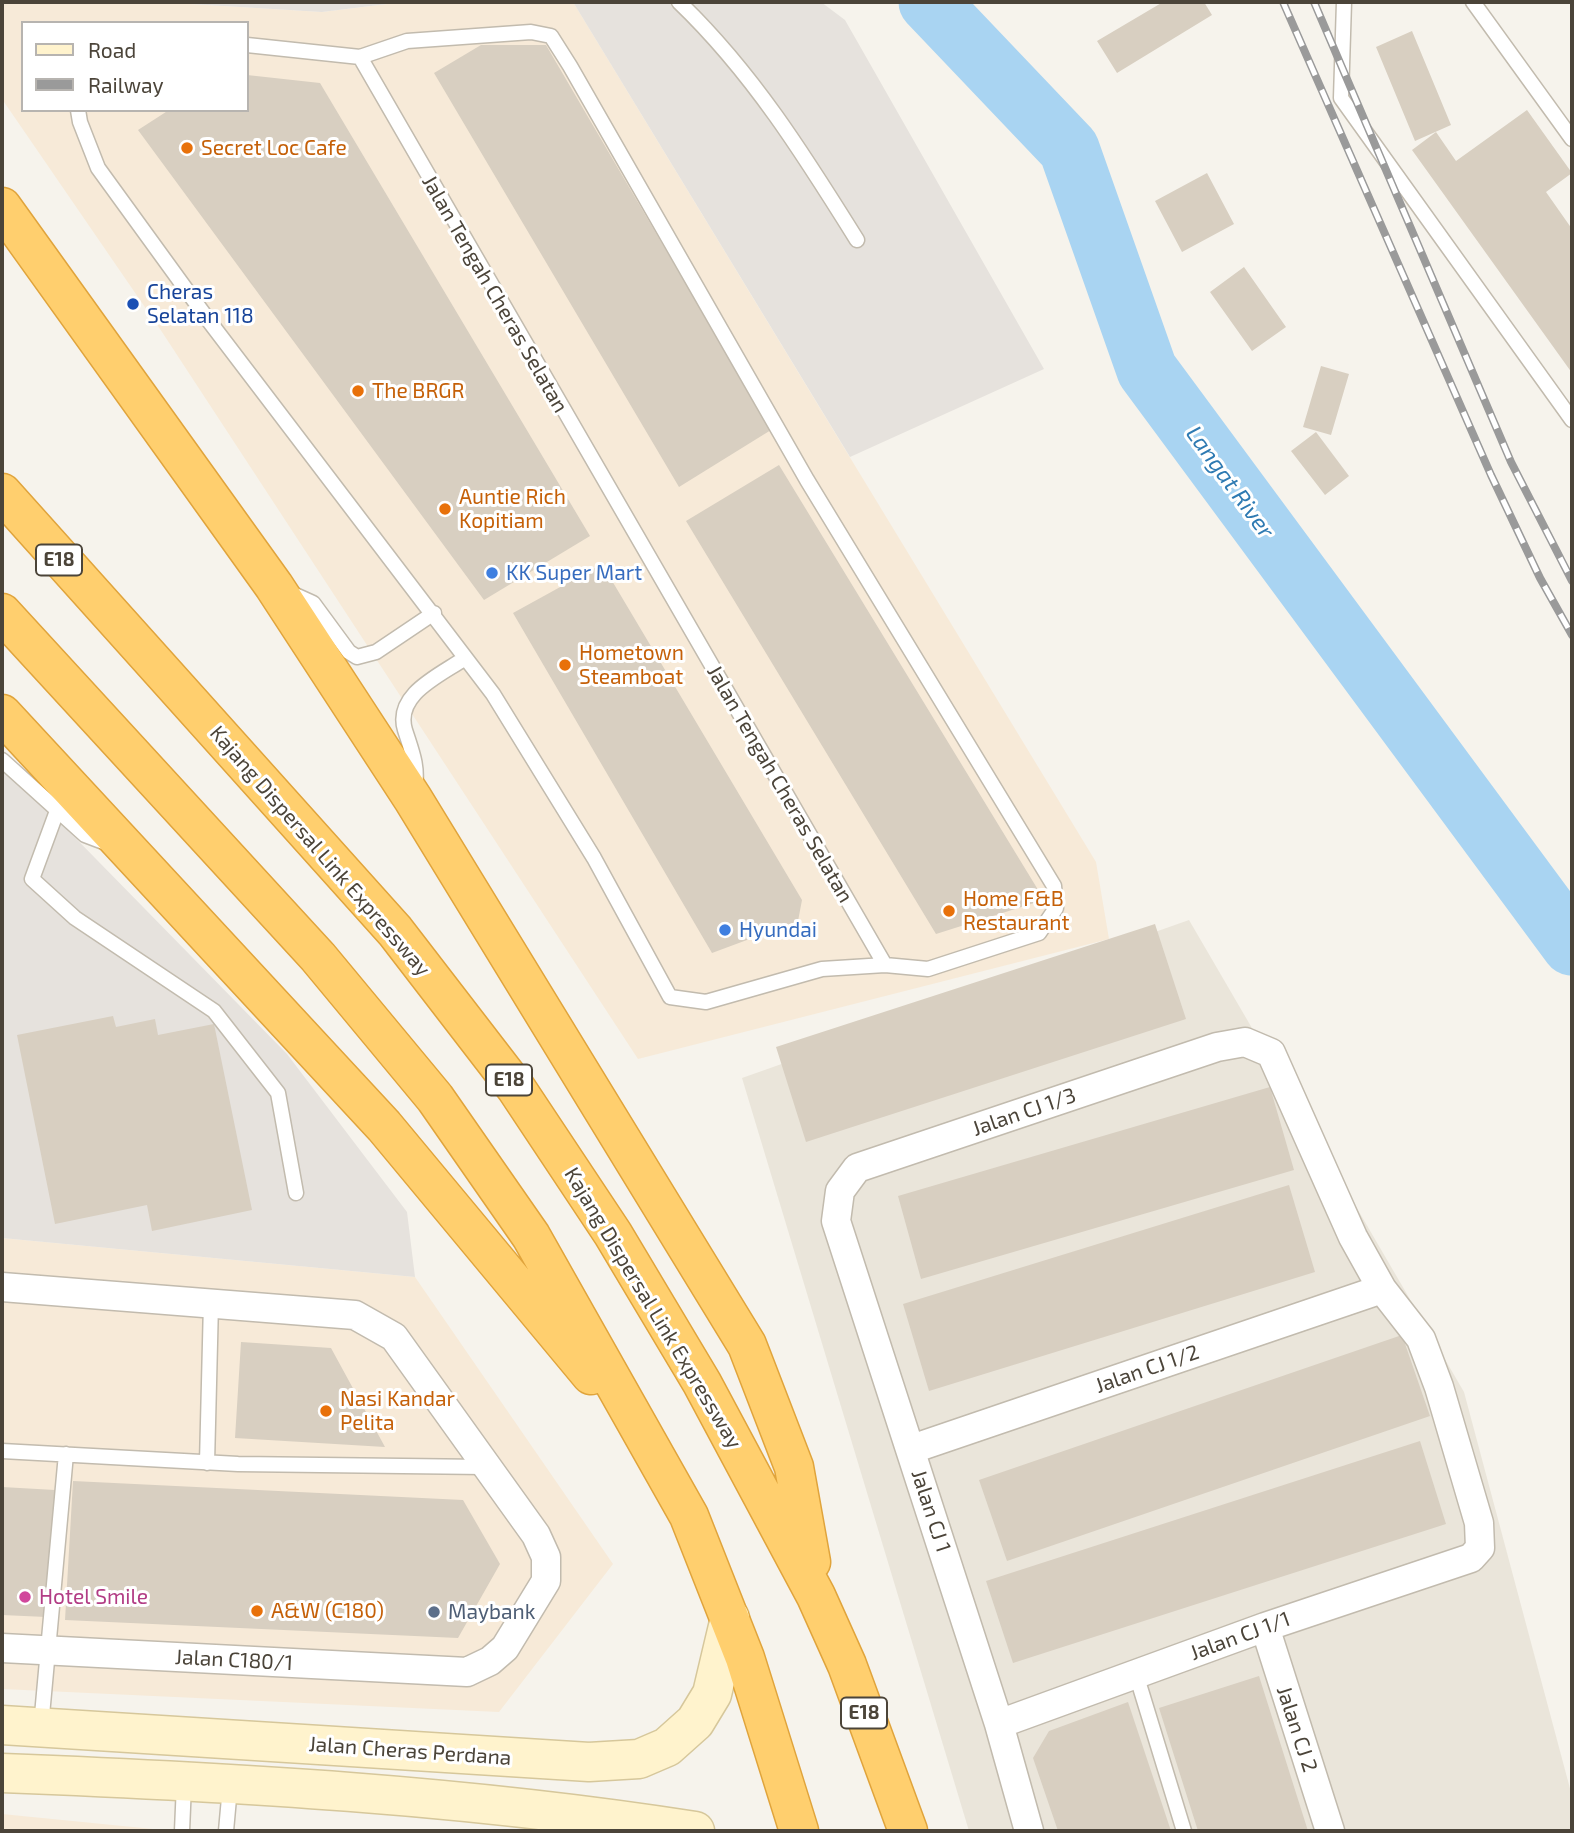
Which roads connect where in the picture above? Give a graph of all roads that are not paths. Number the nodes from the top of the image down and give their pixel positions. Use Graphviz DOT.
graph roads {
  1 [pos="679,2"];
  2 [pos="1344,2"];
  3 [pos="1473,2"];
  4 [pos="248,45"];
  5 [pos="360,57"];
  6 [pos="78,112"];
  7 [pos="1572,139"];
  8 [pos="2,207"];
  9 [pos="857,240"];
  10 [pos="1572,420"];
  11 [pos="2,493"];
  12 [pos="274,586"];
  13 [pos="2,613"];
  14 [pos="434,613"];
  15 [pos="466,658"];
  16 [pos="2,714"];
  17 [pos="2,760"];
  18 [pos="413,799"];
  19 [pos="57,811"];
  20 [pos="132,854"];
  21 [pos="886,965"];
  22 [pos="840,1191"];
  23 [pos="296,1194"];
  24 [pos="2,1287"];
  25 [pos="1382,1289"];
  26 [pos="211,1303"];
  27 [pos="634,1419"];
  28 [pos="912,1449"];
  29 [pos="2,1451"];
  30 [pos="66,1454"];
  31 [pos="207,1463"];
  32 [pos="485,1467"];
  33 [pos="1480,1548"];
  34 [pos="816,1596"];
  35 [pos="730,1618"];
  36 [pos="1265,1627"];
  37 [pos="2,1647"];
  38 [pos="48,1650"];
  39 [pos="1136,1674"];
  40 [pos="999,1724"];
  41 [pos="2,1725"];
  42 [pos="40,1727"];
  43 [pos="2,1773"];
  44 [pos="184,1780"];
  45 [pos="231,1782"];
  46 [pos="182,1831"];
  47 [pos="226,1831"];
  48 [pos="695,1831"];
  49 [pos="799,1831"];
  50 [pos="908,1831"];
  51 [pos="1029,1831"];
  52 [pos="1184,1831"];
  53 [pos="1330,1831"];
  1 -- 9 [label="lane"];
  2 -- 10 [label="lane"];
  3 -- 7 [label="lane"];
  4 -- 5 [label="lane"];
  5 -- 21 [label="lane, Jalan Tengah Cheras Selatan"];
  5 -- 21 [label="lane"];
  6 -- 14 [label="lane"];
  8 -- 12 [label="highway"];
  11 -- 34 [label="highway, Kajang Dispersal Link Expressway / E18"];
  12 -- 14 [label="lane"];
  12 -- 18 [label="highway"];
  13 -- 27 [label="highway"];
  14 -- 15 [label="lane"];
  15 -- 18 [label="lane"];
  15 -- 21 [label="lane"];
  16 -- 20 [label="highway"];
  17 -- 19 [label="lane"];
  18 -- 34 [label="highway"];
  19 -- 20 [label="lane"];
  19 -- 23 [label="lane"];
  20 -- 27 [label="highway"];
  22 -- 25 [label="street, Jalan CJ 1/3"];
  22 -- 28 [label="street, Jalan CJ 1"];
  24 -- 26 [label="street"];
  25 -- 28 [label="street, Jalan CJ 1/2"];
  25 -- 33 [label="street, Jalan CJ 1/3"];
  26 -- 31 [label="lane"];
  26 -- 32 [label="street"];
  27 -- 35 [label="highway"];
  28 -- 40 [label="street, Jalan CJ 1"];
  29 -- 30 [label="lane"];
  30 -- 31 [label="lane"];
  30 -- 38 [label="lane"];
  31 -- 32 [label="lane"];
  32 -- 38 [label="street, Jalan C180/1"];
  33 -- 36 [label="street, Jalan CJ 1/1"];
  34 -- 50 [label="highway, Kajang Dispersal Link Expressway / E18"];
  35 -- 42 [label="street, Jalan Cheras Perdana"];
  35 -- 49 [label="highway"];
  36 -- 39 [label="street, Jalan CJ 1/1"];
  36 -- 53 [label="street, Jalan CJ 2"];
  37 -- 38 [label="street, Jalan C180/1"];
  38 -- 42 [label="lane"];
  39 -- 40 [label="street, Jalan CJ 1/1"];
  39 -- 52 [label="lane"];
  40 -- 51 [label="street, Jalan CJ 1"];
  41 -- 42 [label="street, Jalan Cheras Perdana"];
  43 -- 44 [label="street"];
  44 -- 45 [label="street"];
  44 -- 46 [label="lane"];
  45 -- 47 [label="lane"];
  45 -- 48 [label="street"];
}
